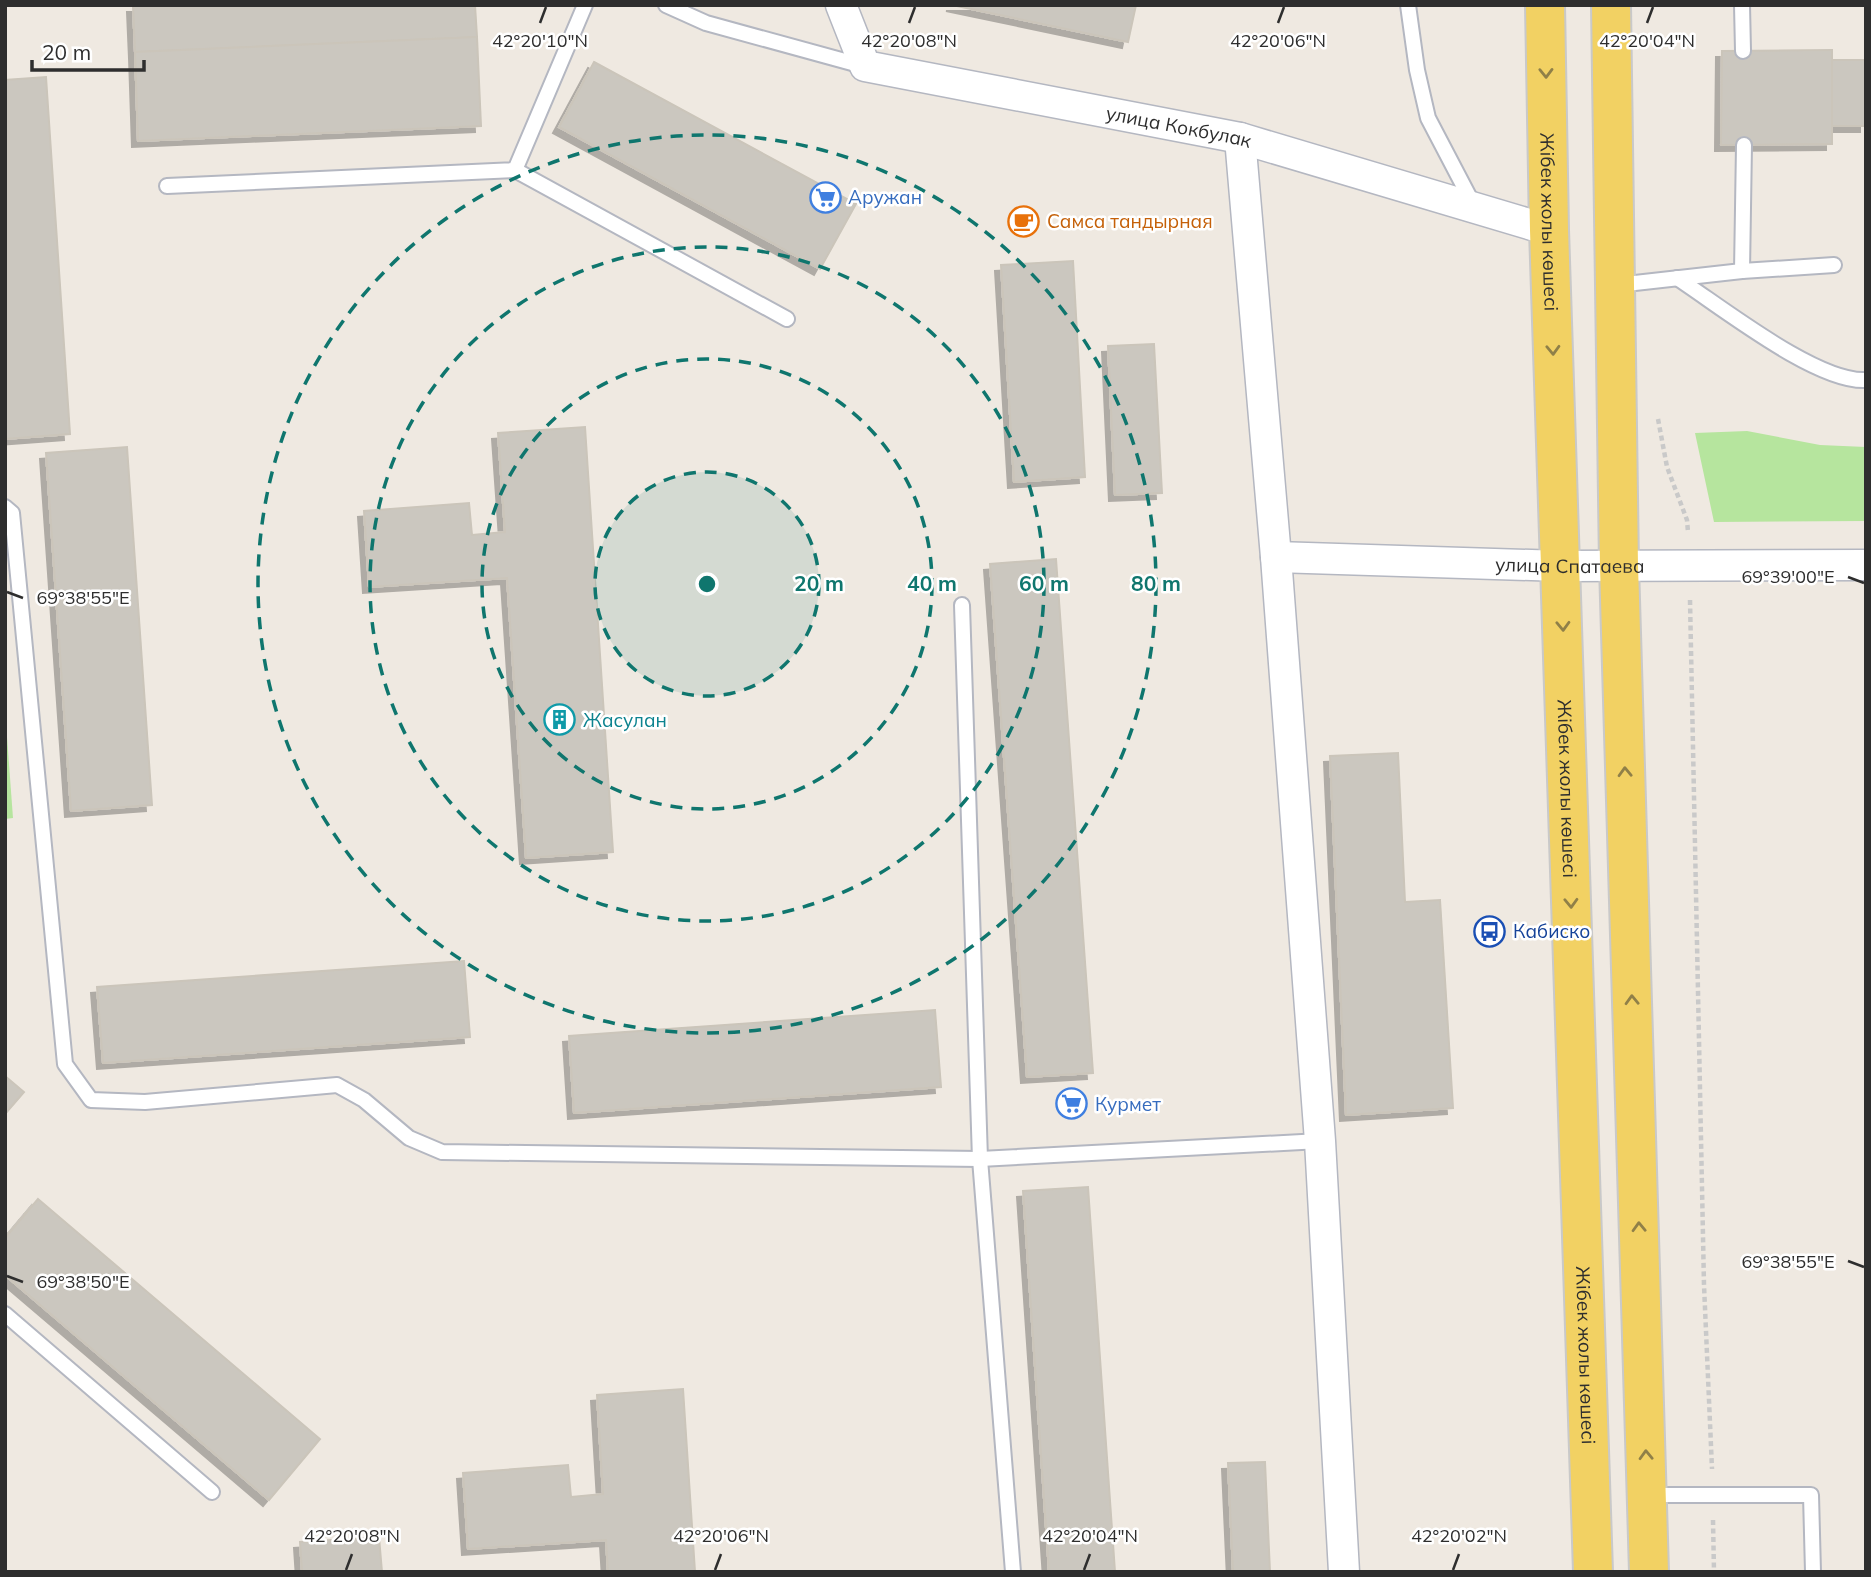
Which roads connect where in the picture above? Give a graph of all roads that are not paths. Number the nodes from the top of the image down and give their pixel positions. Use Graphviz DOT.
graph roads {
  1 [pos="584,5"];
  2 [pos="666,5"];
  3 [pos="841,5"];
  4 [pos="1408,5"];
  5 [pos="1545,5"];
  6 [pos="1611,5"];
  7 [pos="1742,5"];
  8 [pos="1744,51"];
  9 [pos="865,66"];
  10 [pos="1240,138"];
  11 [pos="1744,145"];
  12 [pos="515,170"];
  13 [pos="167,186"];
  14 [pos="1475,208"];
  15 [pos="1549,230"];
  16 [pos="1834,265"];
  17 [pos="1742,271"];
  18 [pos="1677,278"];
  19 [pos="1617,285"];
  20 [pos="787,320"];
  21 [pos="1866,380"];
  22 [pos="5,507"];
  23 [pos="1276,557"];
  24 [pos="1866,565"];
  25 [pos="1561,566"];
  26 [pos="1619,566"];
  27 [pos="962,605"];
  28 [pos="1320,1140"];
  29 [pos="980,1159"];
  30 [pos="5,1314"];
  31 [pos="212,1492"];
  32 [pos="1647,1495"];
  33 [pos="1013,1572"];
  34 [pos="1344,1572"];
  35 [pos="1592,1572"];
  36 [pos="1649,1572"];
  37 [pos="1813,1572"];
  1 -- 12 [label="lane"];
  2 -- 9 [label="lane"];
  3 -- 9 [label="street"];
  4 -- 14 [label="lane"];
  5 -- 15 [label="main road, Жібек жолы көшесі, one-way"];
  6 -- 19 [label="main road"];
  7 -- 8 [label="lane"];
  9 -- 10 [label="street, улица Кокбулак"];
  10 -- 14 [label="street, улица Кокбулак"];
  10 -- 23 [label="street"];
  11 -- 17 [label="lane"];
  12 -- 13 [label="lane"];
  12 -- 20 [label="lane"];
  14 -- 15 [label="street, улица Кокбулак"];
  15 -- 25 [label="main road, Жібек жолы көшесі, one-way"];
  16 -- 17 [label="lane"];
  17 -- 18 [label="lane"];
  18 -- 19 [label="lane"];
  18 -- 21 [label="lane"];
  19 -- 26 [label="main road"];
  22 -- 29 [label="lane"];
  23 -- 25 [label="street, улица Спатаева"];
  23 -- 28 [label="street"];
  24 -- 26 [label="street, улица Спатаева"];
  25 -- 26 [label="street, улица Спатаева"];
  25 -- 35 [label="main road, Жібек жолы көшесі, one-way"];
  32 -- 26 [label="main road, one-way"];
  27 -- 29 [label="lane"];
  28 -- 29 [label="lane"];
  28 -- 34 [label="street"];
  29 -- 33 [label="lane"];
  30 -- 31 [label="lane"];
  32 -- 36 [label="main road"];
  32 -- 37 [label="lane"];
}
